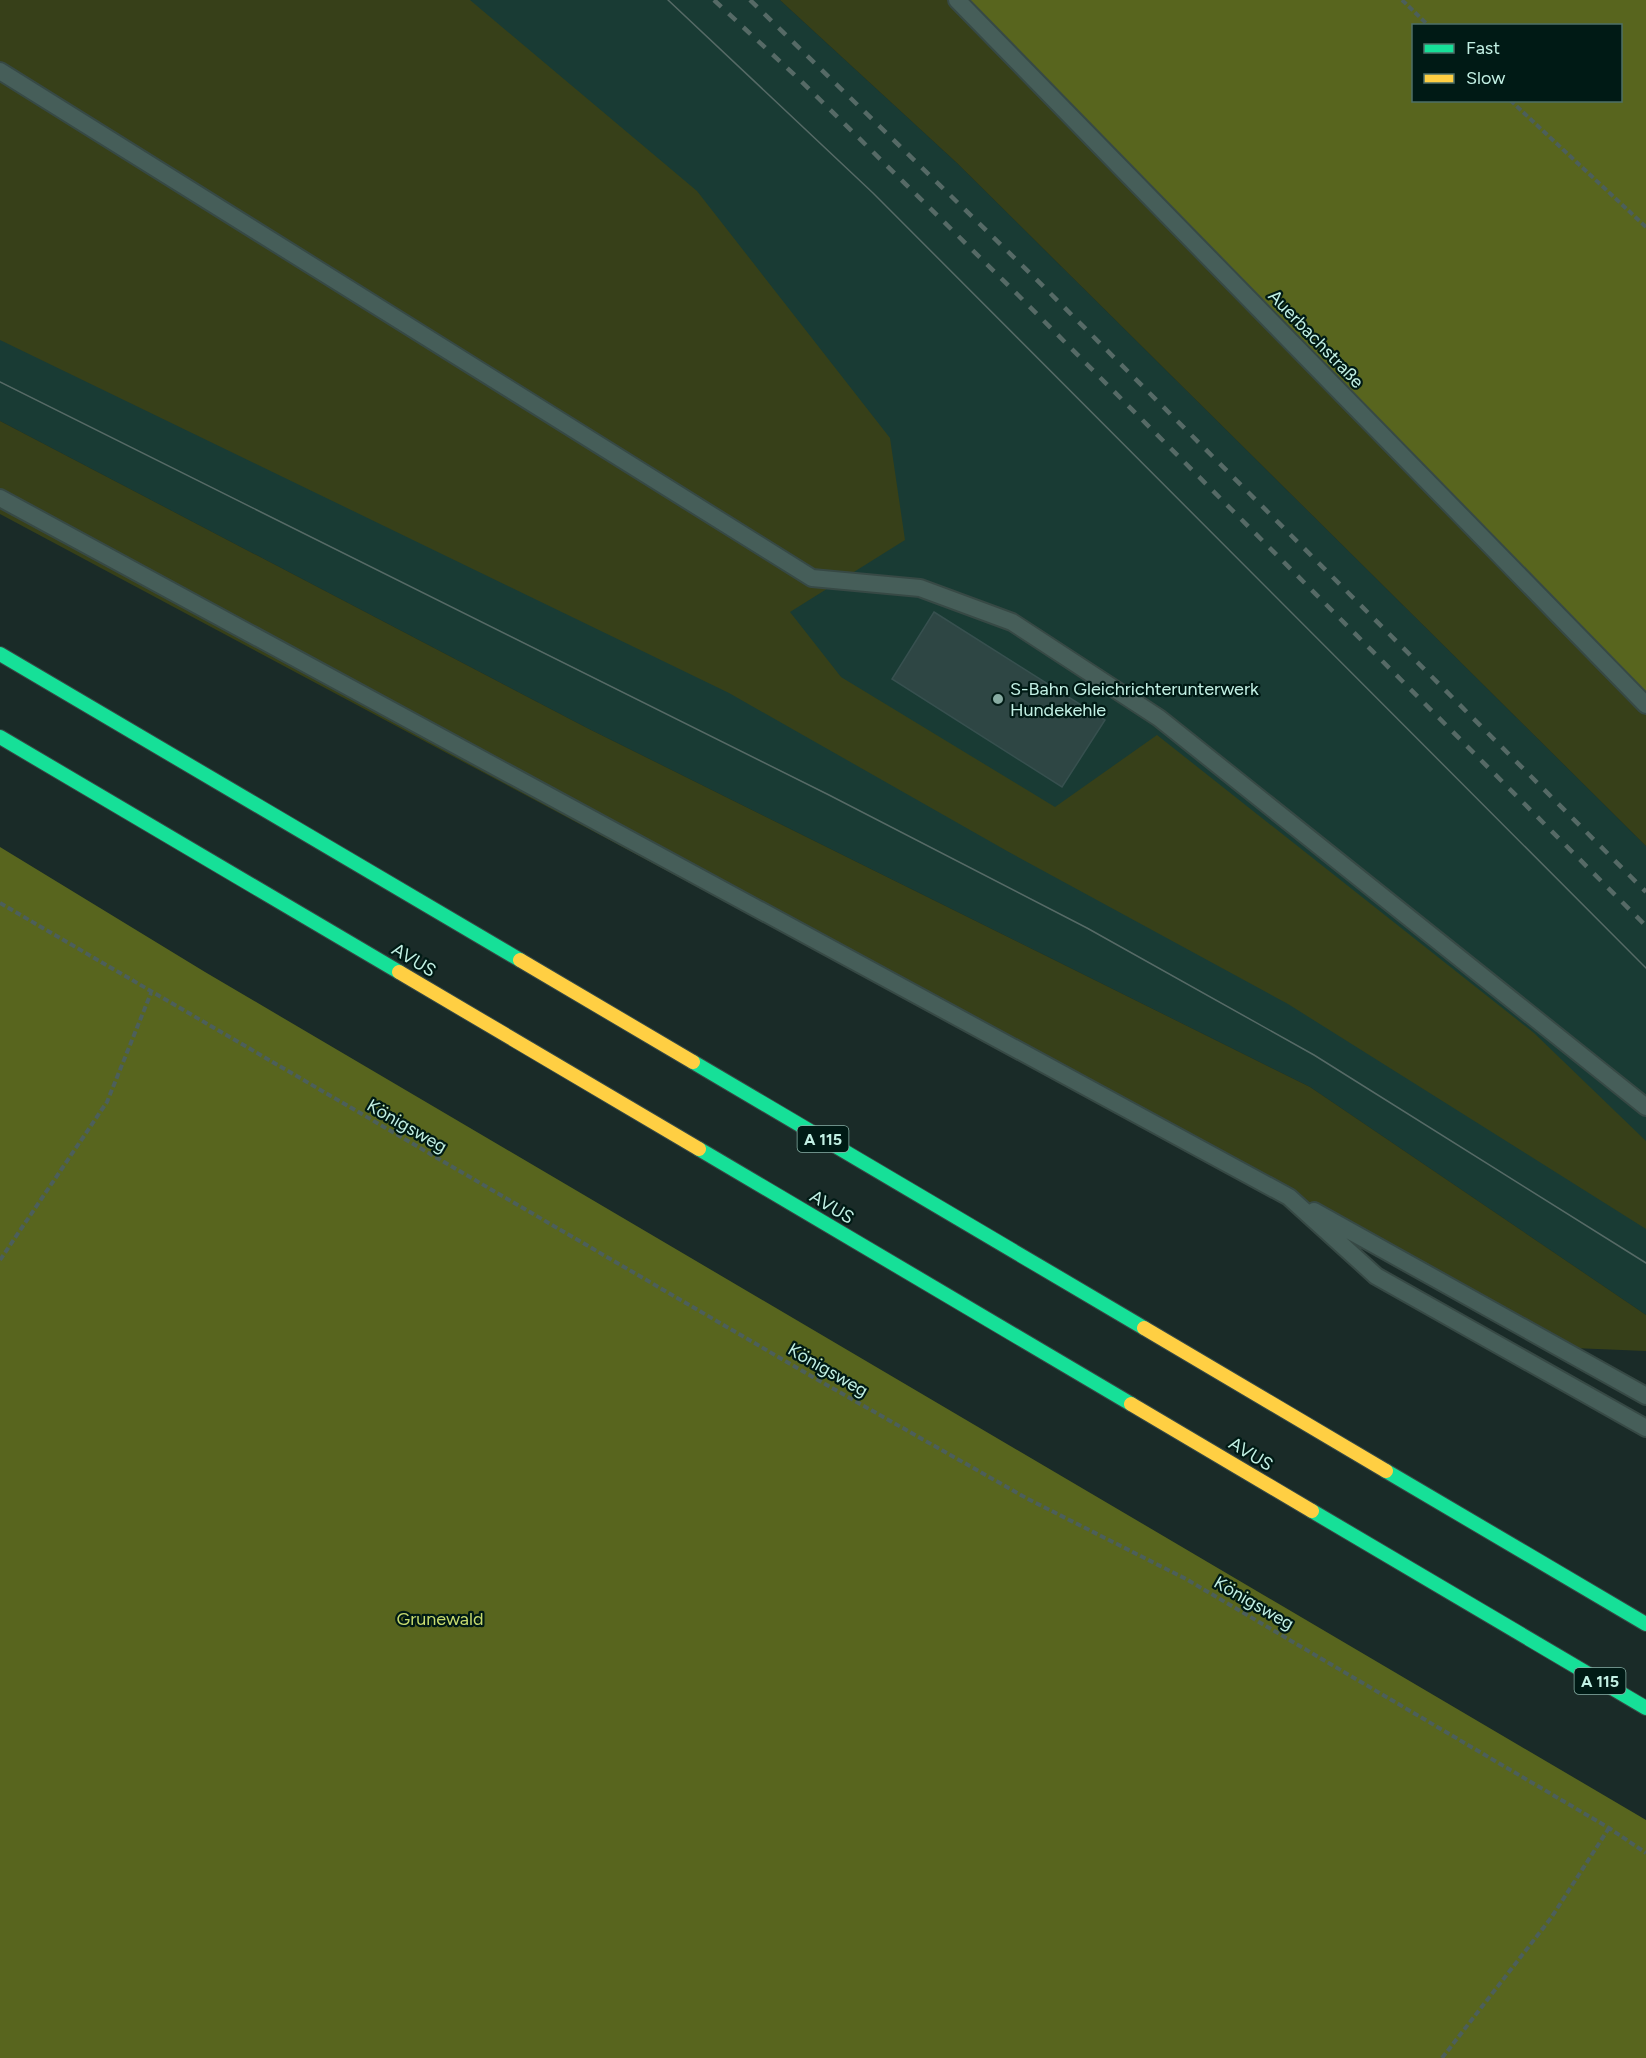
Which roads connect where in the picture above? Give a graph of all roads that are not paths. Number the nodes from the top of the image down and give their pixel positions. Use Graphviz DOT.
graph roads {
  1 [pos="957,0"];
  2 [pos="0,71"];
  3 [pos="0,498"];
  4 [pos="0,654"];
  5 [pos="1646,705"];
  6 [pos="0,737"];
  7 [pos="1646,1107"];
  8 [pos="1289,1197"];
  9 [pos="1646,1396"];
  10 [pos="1646,1428"];
  11 [pos="1646,1624"];
  12 [pos="1646,1708"];
  1 -- 5 [label="lane, Auerbachstraße"];
  2 -- 7 [label="lane"];
  3 -- 8 [label="lane"];
  4 -- 11 [label="highway, A 115"];
  6 -- 12 [label="highway, AVUS / A 115"];
  8 -- 9 [label="lane"];
  8 -- 10 [label="lane"];
}
